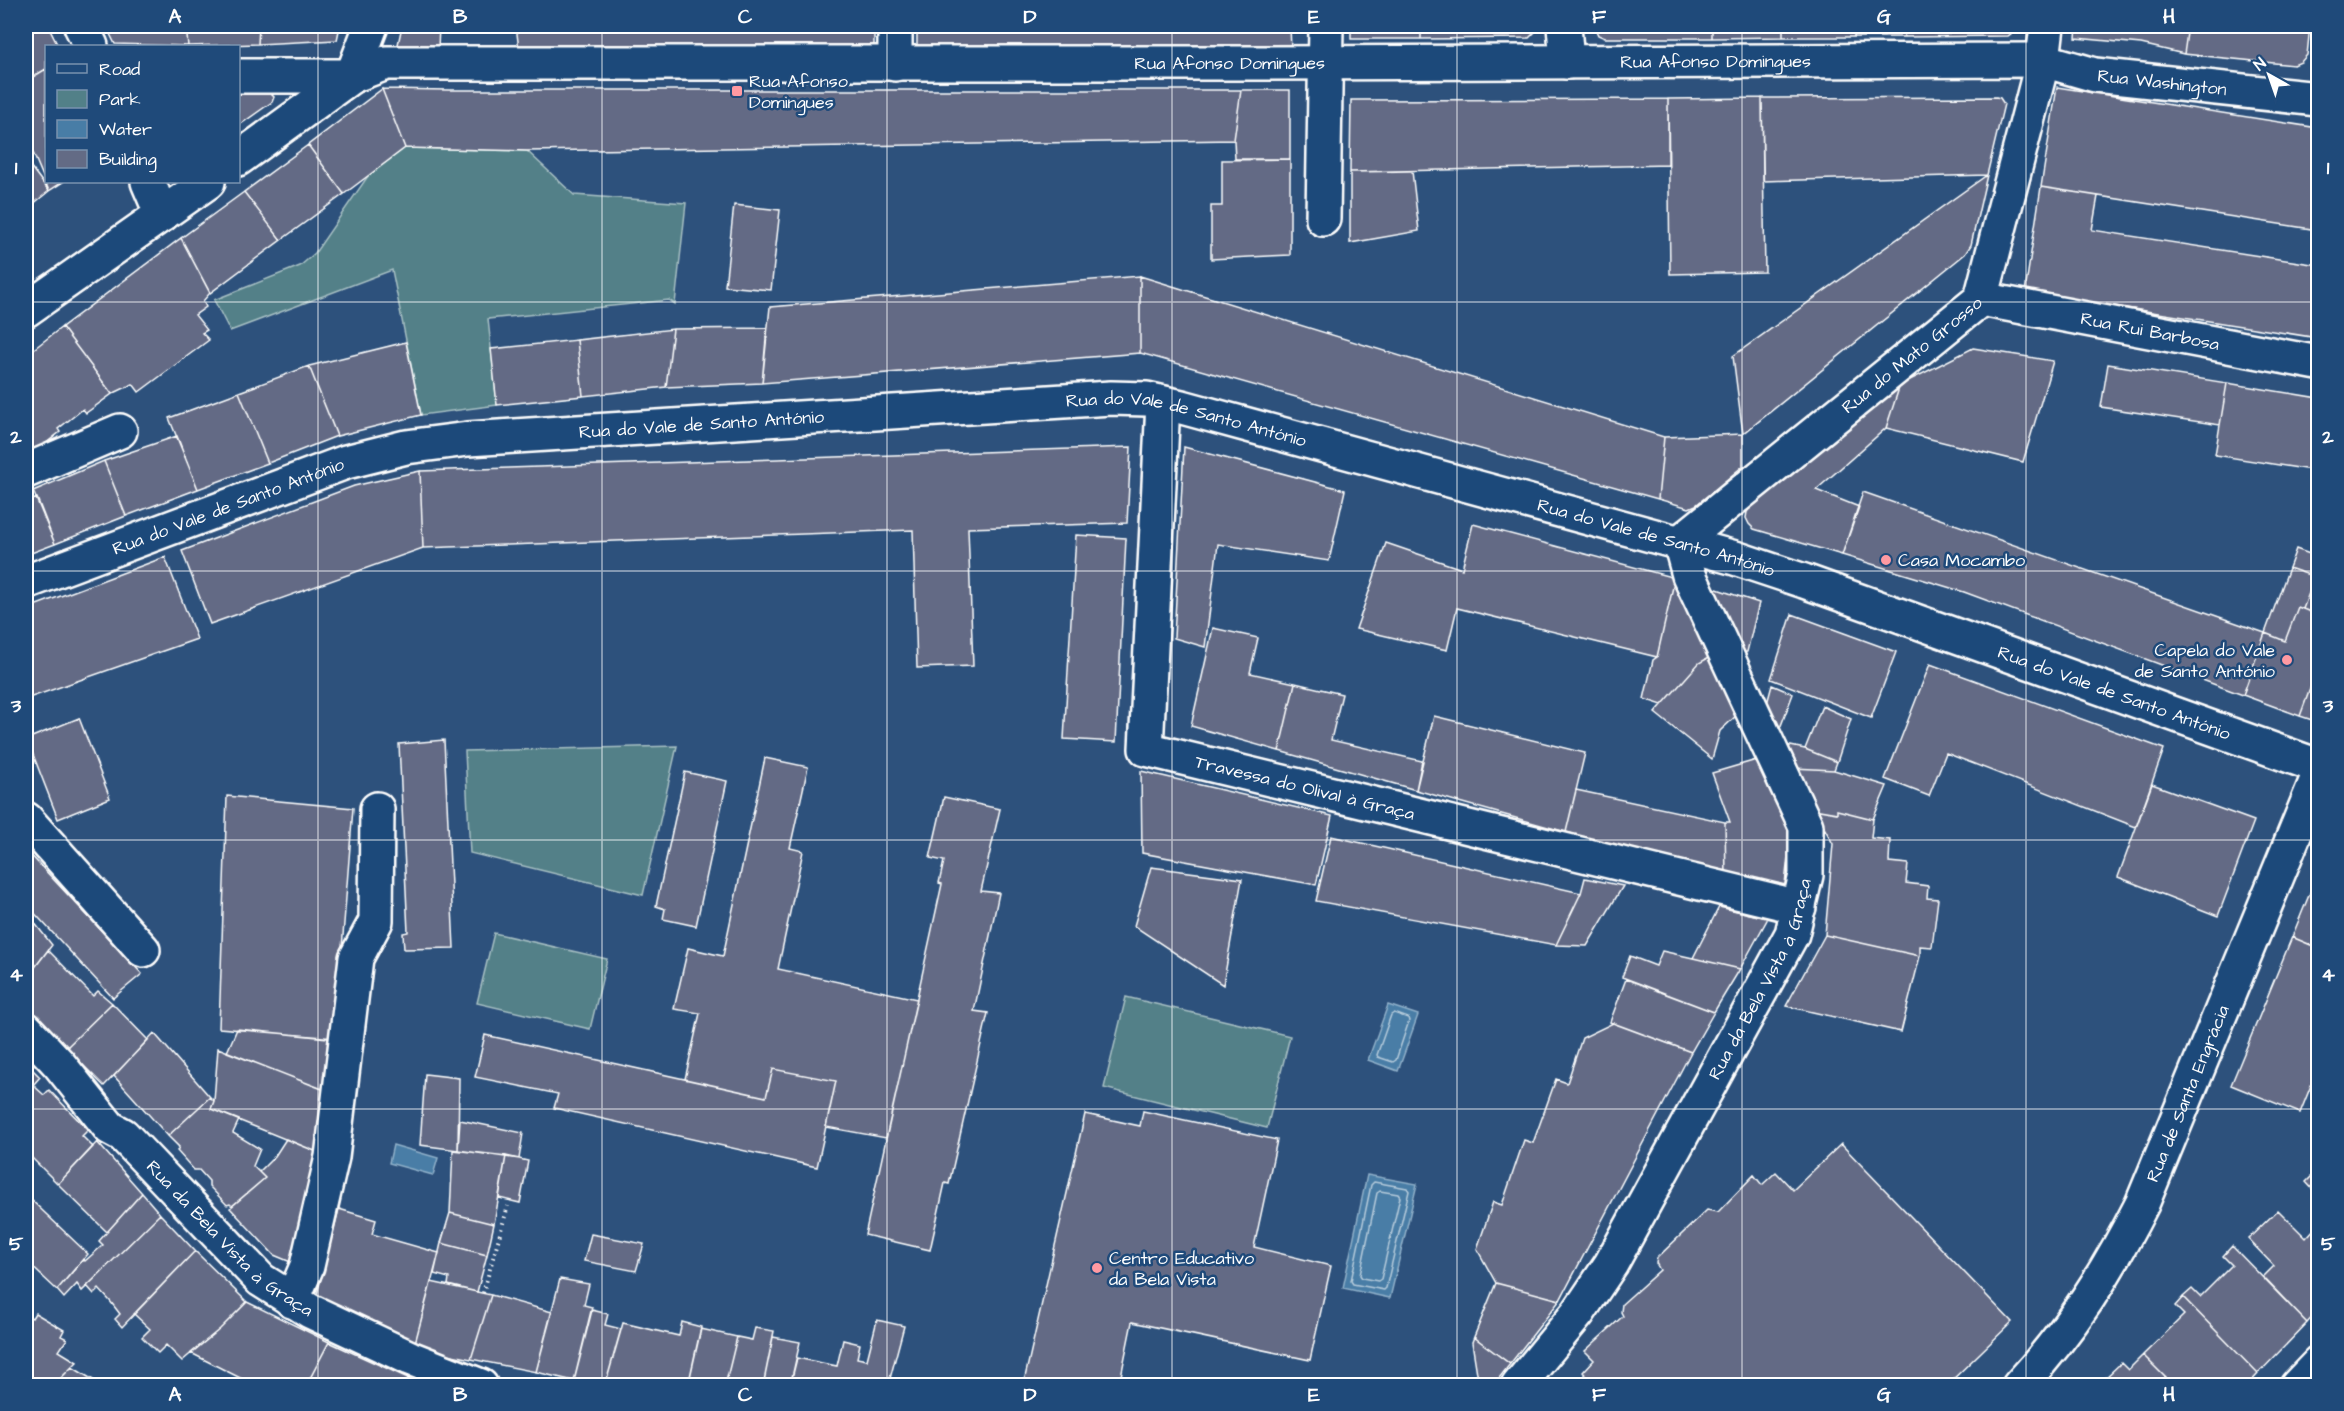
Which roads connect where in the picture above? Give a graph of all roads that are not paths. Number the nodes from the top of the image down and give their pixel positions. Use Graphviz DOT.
graph roads {
  1 [pos="81,26"];
  2 [pos="371,26"];
  3 [pos="896,26"];
  4 [pos="1326,26"];
  5 [pos="1564,26"];
  6 [pos="2047,26"];
  7 [pos="90,45"];
  8 [pos="2043,60"];
  9 [pos="1567,62"];
  10 [pos="1326,63"];
  11 [pos="895,64"];
  12 [pos="240,76"];
  13 [pos="352,76"];
  14 [pos="2319,99"];
  15 [pos="240,158"];
  16 [pos="148,183"];
  17 [pos="207,183"];
  18 [pos="162,215"];
  19 [pos="1323,219"];
  20 [pos="1981,298"];
  21 [pos="26,310"];
  22 [pos="2319,363"];
  23 [pos="1163,403"];
  24 [pos="120,431"];
  25 [pos="26,471"];
  26 [pos="1680,542"];
  27 [pos="26,582"];
  28 [pos="2319,766"];
  29 [pos="2319,777"];
  30 [pos="377,810"];
  31 [pos="26,819"];
  32 [pos="1799,907"];
  33 [pos="143,950"];
  34 [pos="26,1029"];
  35 [pos="292,1301"];
  36 [pos="2319,1364"];
  37 [pos="481,1386"];
  38 [pos="1518,1386"];
  39 [pos="2019,1386"];
  40 [pos="2297,1386"];
  1 -- 7 [label="street"];
  2 -- 13 [label="street"];
  3 -- 11 [label="street"];
  4 -- 10 [label="street"];
  5 -- 9 [label="street"];
  6 -- 8 [label="street, Rua do Mato Grosso"];
  8 -- 9 [label="street, Rua Afonso Domingues"];
  8 -- 14 [label="street, Rua Washington"];
  8 -- 20 [label="street, Rua do Mato Grosso"];
  9 -- 10 [label="street, Rua Afonso Domingues"];
  10 -- 11 [label="street, Rua Afonso Domingues"];
  10 -- 19 [label="street"];
  11 -- 13 [label="street, Rua Afonso Domingues"];
  12 -- 13 [label="street, Rua Afonso Domingues"];
  13 -- 15 [label="street"];
  16 -- 18 [label="street"];
  17 -- 18 [label="street"];
  18 -- 21 [label="street"];
  20 -- 22 [label="street, Rua Rui Barbosa"];
  20 -- 26 [label="street, Rua do Mato Grosso"];
  23 -- 26 [label="street, Rua do Vale de Santo António"];
  23 -- 27 [label="street, Rua do Vale de Santo António"];
  23 -- 32 [label="street, Travessa do Olival à Graça"];
  24 -- 25 [label="street"];
  26 -- 28 [label="street, Rua do Vale de Santo António"];
  26 -- 32 [label="street, Rua da Bela Vista à Graça"];
  29 -- 39 [label="street, Rua de Santa Engrácia"];
  30 -- 35 [label="street"];
  31 -- 33 [label="street"];
  32 -- 38 [label="street, Rua da Bela Vista à Graça"];
  34 -- 35 [label="street, Rua da Bela Vista à Graça"];
  35 -- 37 [label="street, Rua da Bela Vista à Graça"];
  36 -- 40 [label="street"];
}
